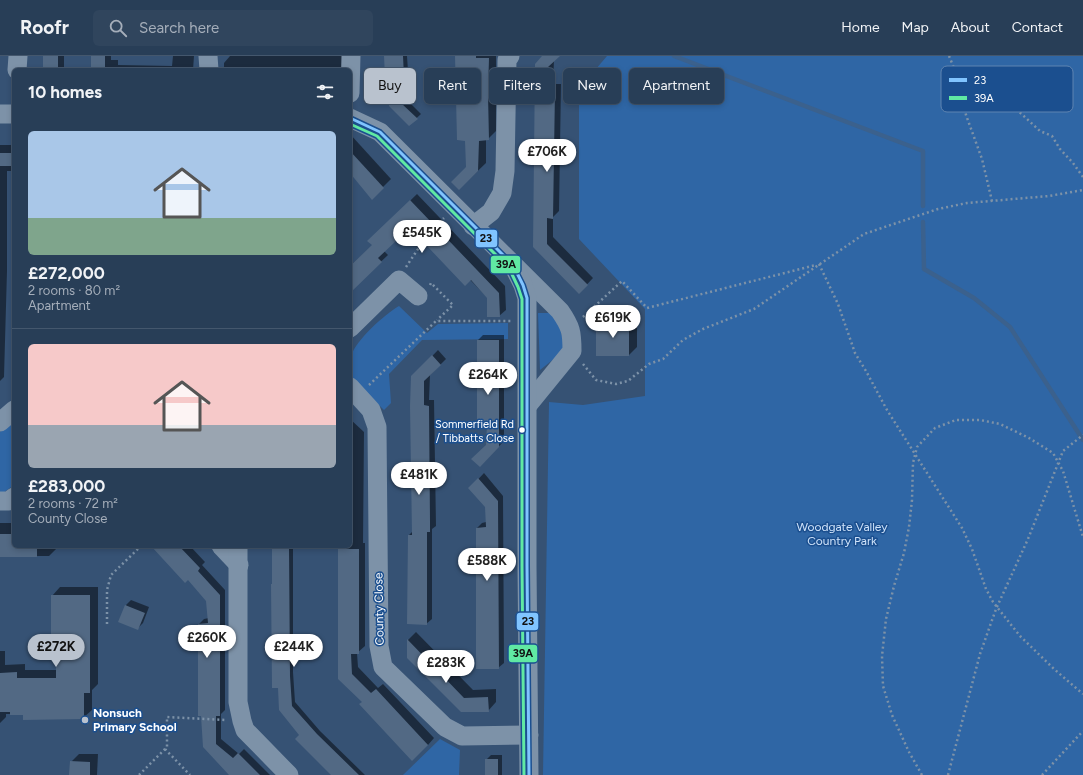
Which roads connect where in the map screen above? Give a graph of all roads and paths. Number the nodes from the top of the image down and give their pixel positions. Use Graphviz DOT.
graph roads {
  1 [pos="18,56"];
  2 [pos="208,56"];
  3 [pos="351,56"];
  4 [pos="949,56"];
  5 [pos="508,58"];
  6 [pos="953,66"];
  7 [pos="17,68"];
  8 [pos="208,68"];
  9 [pos="351,68"];
  10 [pos="965,112"];
  11 [pos="1019,112"];
  12 [pos="0,114"];
  13 [pos="12,114"];
  14 [pos="352,119"];
  15 [pos="1083,178"];
  16 [pos="1083,190"];
  17 [pos="992,201"];
  18 [pos="473,226"];
  19 [pos="426,237"];
  20 [pos="819,264"];
  21 [pos="513,265"];
  22 [pos="400,280"];
  23 [pos="418,296"];
  24 [pos="436,320"];
  25 [pos="527,321"];
  26 [pos="569,324"];
  27 [pos="352,326"];
  28 [pos="572,351"];
  29 [pos="354,391"];
  30 [pos="528,405"];
  31 [pos="12,412"];
  32 [pos="0,422"];
  33 [pos="1083,434"];
  34 [pos="915,455"];
  35 [pos="1058,462"];
  36 [pos="12,499"];
  37 [pos="0,501"];
  38 [pos="1083,537"];
  39 [pos="139,548"];
  40 [pos="225,548"];
  41 [pos="238,555"];
  42 [pos="997,607"];
  43 [pos="107,624"];
  44 [pos="1083,694"];
  45 [pos="242,720"];
  46 [pos="1083,731"];
  47 [pos="529,735"];
  48 [pos="165,749"];
  49 [pos="139,775"];
  50 [pos="190,775"];
  51 [pos="289,775"];
  52 [pos="529,775"];
  53 [pos="922,775"];
  54 [pos="948,775"];
  55 [pos="1042,775"];
  1 -- 7 [label="street"];
  2 -- 8 [label="street"];
  3 -- 9 [label="street"];
  4 -- 6 [label="path"];
  5 -- 18 [label="street"];
  10 -- 17 [label="path"];
  11 -- 15 [label="path"];
  12 -- 13 [label="street"];
  14 -- 18 [label="street"];
  16 -- 17 [label="path"];
  17 -- 20 [label="path"];
  18 -- 21 [label="street"];
  19 -- 22 [label="path"];
  20 -- 26 [label="path"];
  20 -- 28 [label="path"];
  20 -- 34 [label="path"];
  21 -- 25 [label="street"];
  21 -- 26 [label="street"];
  22 -- 23 [label="street"];
  22 -- 27 [label="street"];
  23 -- 24 [label="path"];
  24 -- 25 [label="path"];
  24 -- 29 [label="path"];
  25 -- 30 [label="street"];
  26 -- 28 [label="street"];
  28 -- 30 [label="street"];
  29 -- 47 [label="street, County Close"];
  30 -- 47 [label="street"];
  31 -- 32 [label="street"];
  33 -- 35 [label="path"];
  34 -- 35 [label="path"];
  34 -- 42 [label="path"];
  34 -- 53 [label="path"];
  35 -- 38 [label="path"];
  35 -- 42 [label="path"];
  36 -- 37 [label="street"];
  39 -- 43 [label="path"];
  40 -- 41 [label="street"];
  41 -- 45 [label="street"];
  42 -- 44 [label="path"];
  42 -- 54 [label="path"];
  45 -- 48 [label="path"];
  45 -- 51 [label="street"];
  46 -- 55 [label="path"];
  47 -- 52 [label="street"];
  48 -- 49 [label="path"];
  48 -- 50 [label="path"];
}
